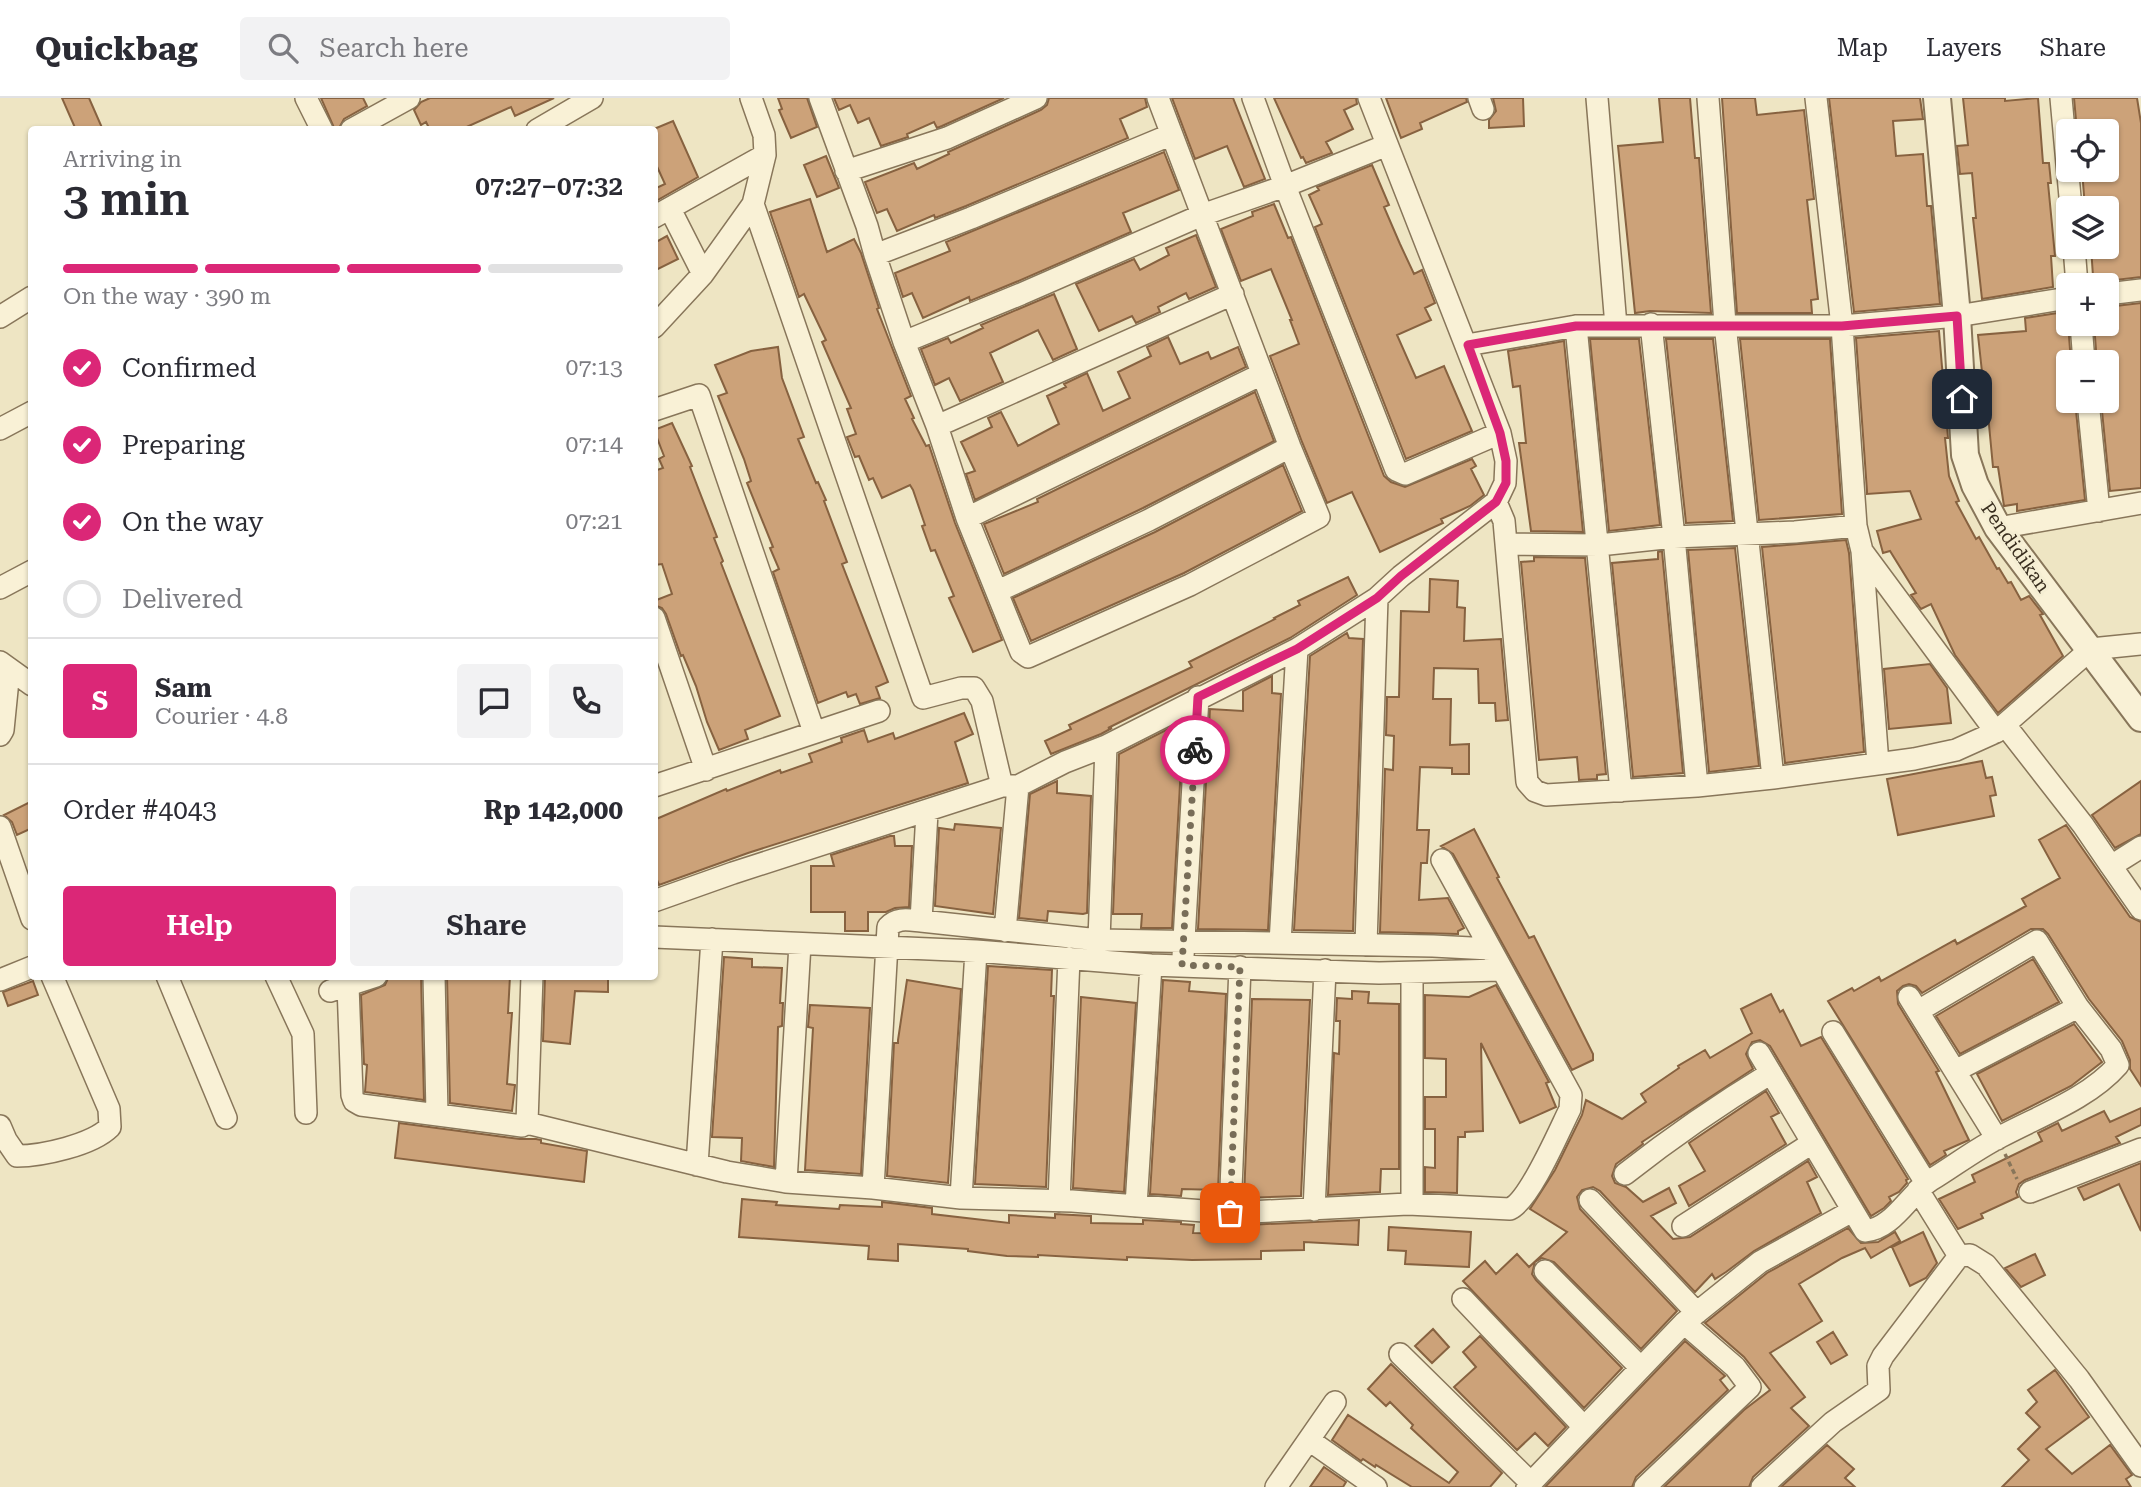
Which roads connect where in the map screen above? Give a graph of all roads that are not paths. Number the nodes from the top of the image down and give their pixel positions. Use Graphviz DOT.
graph roads {
  1 [pos="306,98"];
  2 [pos="409,98"];
  3 [pos="592,98"];
  4 [pos="751,98"];
  5 [pos="820,98"];
  6 [pos="1036,98"];
  7 [pos="1158,98"];
  8 [pos="1254,98"];
  9 [pos="1369,98"];
  10 [pos="1597,98"];
  11 [pos="1708,98"];
  12 [pos="1816,98"];
  13 [pos="1937,98"];
  14 [pos="2062,98"];
  15 [pos="320,126"];
  16 [pos="358,126"];
  17 [pos="544,126"];
  18 [pos="1170,135"];
  19 [pos="1387,145"];
  20 [pos="765,155"];
  21 [pos="846,172"];
  22 [pos="1285,186"];
  23 [pos="2070,196"];
  24 [pos="753,204"];
  25 [pos="662,213"];
  26 [pos="1202,215"];
  27 [pos="875,255"];
  28 [pos="703,274"];
  29 [pos="2141,290"];
  30 [pos="2119,293"];
  31 [pos="1233,294"];
  32 [pos="28,300"];
  33 [pos="2056,300"];
  34 [pos="1957,316"];
  35 [pos="0,317"];
  36 [pos="658,323"];
  37 [pos="1651,324"];
  38 [pos="1726,324"];
  39 [pos="1576,326"];
  40 [pos="1616,326"];
  41 [pos="1842,326"];
  42 [pos="904,342"];
  43 [pos="1468,345"];
  44 [pos="1262,374"];
  45 [pos="658,409"];
  46 [pos="2089,413"];
  47 [pos="28,414"];
  48 [pos="937,426"];
  49 [pos="0,429"];
  50 [pos="1500,433"];
  51 [pos="1290,447"];
  52 [pos="1496,502"];
  53 [pos="2141,503"];
  54 [pos="2099,511"];
  55 [pos="967,518"];
  56 [pos="1856,526"];
  57 [pos="1998,528"];
  58 [pos="1749,532"];
  59 [pos="1674,537"];
  60 [pos="1506,544"];
  61 [pos="1599,545"];
  62 [pos="1862,551"];
  63 [pos="28,573"];
  64 [pos="0,588"];
  65 [pos="998,592"];
  66 [pos="1377,598"];
  67 [pos="658,630"];
  68 [pos="2141,644"];
  69 [pos="1297,649"];
  70 [pos="2091,649"];
  71 [pos="4,666"];
  72 [pos="28,682"];
  73 [pos="1198,697"];
  74 [pos="879,711"];
  75 [pos="2141,718"];
  76 [pos="2000,729"];
  77 [pos="814,732"];
  78 [pos="0,735"];
  79 [pos="1106,746"];
  80 [pos="1878,764"];
  81 [pos="706,770"];
  82 [pos="1773,778"];
  83 [pos="658,785"];
  84 [pos="1010,786"];
  85 [pos="1697,786"];
  86 [pos="1621,791"];
  87 [pos="927,812"];
  88 [pos="0,827"];
  89 [pos="2141,847"];
  90 [pos="1442,860"];
  91 [pos="2111,866"];
  92 [pos="658,900"];
  93 [pos="28,908"];
  94 [pos="2141,909"];
  95 [pos="921,921"];
  96 [pos="1005,931"];
  97 [pos="658,937"];
  98 [pos="712,939"];
  99 [pos="1099,940"];
  100 [pos="1184,943"];
  101 [pos="1280,943"];
  102 [pos="800,944"];
  103 [pos="1366,945"];
  104 [pos="887,948"];
  105 [pos="1490,949"];
  106 [pos="976,951"];
  107 [pos="1069,958"];
  108 [pos="1151,965"];
  109 [pos="1182,965"];
  110 [pos="1240,967"];
  111 [pos="28,969"];
  112 [pos="1325,970"];
  113 [pos="1501,970"];
  114 [pos="1412,973"];
  115 [pos="0,980"];
  116 [pos="54,980"];
  117 [pos="169,980"];
  118 [pos="278,980"];
  119 [pos="364,980"];
  120 [pos="434,980"];
  121 [pos="532,980"];
  122 [pos="2078,1007"];
  123 [pos="1833,1032"];
  124 [pos="1759,1053"];
  125 [pos="1955,1071"];
  126 [pos="1771,1073"];
  127 [pos="306,1113"];
  128 [pos="437,1113"];
  129 [pos="226,1118"];
  130 [pos="527,1123"];
  131 [pos="0,1126"];
  132 [pos="1997,1139"];
  133 [pos="1812,1143"];
  134 [pos="2141,1149"];
  135 [pos="697,1165"];
  136 [pos="1625,1174"];
  137 [pos="786,1182"];
  138 [pos="1922,1187"];
  139 [pos="873,1188"];
  140 [pos="2030,1192"];
  141 [pos="961,1198"];
  142 [pos="1590,1200"];
  143 [pos="1059,1201"];
  144 [pos="1408,1204"];
  145 [pos="1136,1206"];
  146 [pos="1314,1210"];
  147 [pos="1852,1211"];
  148 [pos="1230,1213"];
  149 [pos="1683,1226"];
  150 [pos="1959,1256"];
  151 [pos="1545,1271"];
  152 [pos="1463,1299"];
  153 [pos="1691,1318"];
  154 [pos="1400,1354"];
  155 [pos="1641,1367"];
  156 [pos="1335,1402"];
  157 [pos="1584,1427"];
  158 [pos="1309,1440"];
  159 [pos="2141,1466"];
  160 [pos="1529,1485"];
  161 [pos="1276,1487"];
  162 [pos="1377,1487"];
  163 [pos="1645,1487"];
  164 [pos="1763,1487"];
  1 -- 15 [label="street"];
  2 -- 16 [label="street"];
  3 -- 17 [label="street"];
  4 -- 20 [label="street"];
  5 -- 21 [label="street"];
  6 -- 21 [label="street"];
  7 -- 18 [label="street"];
  8 -- 22 [label="street"];
  9 -- 19 [label="street"];
  10 -- 40 [label="street"];
  11 -- 38 [label="street"];
  12 -- 41 [label="street"];
  13 -- 34 [label="street, Pendidikan"];
  14 -- 23 [label="street"];
  18 -- 26 [label="street"];
  18 -- 27 [label="street"];
  19 -- 22 [label="street"];
  19 -- 43 [label="street"];
  20 -- 24 [label="street"];
  20 -- 25 [label="street"];
  21 -- 27 [label="street"];
  22 -- 26 [label="street"];
  22 -- 50 [label="street"];
  24 -- 28 [label="street"];
  24 -- 84 [label="street"];
  25 -- 28 [label="street"];
  26 -- 31 [label="street"];
  26 -- 42 [label="street"];
  27 -- 42 [label="street"];
  28 -- 36 [label="street"];
  29 -- 30 [label="street"];
  31 -- 44 [label="street"];
  31 -- 48 [label="street"];
  32 -- 35 [label="street"];
  33 -- 34 [label="street"];
  34 -- 41 [label="street"];
  34 -- 57 [label="street, Pendidikan"];
  37 -- 38 [label="street"];
  37 -- 40 [label="street"];
  37 -- 59 [label="street"];
  38 -- 41 [label="street"];
  38 -- 58 [label="street"];
  39 -- 40 [label="street"];
  39 -- 43 [label="street"];
  39 -- 61 [label="street"];
  41 -- 56 [label="street"];
  42 -- 48 [label="street"];
  43 -- 50 [label="street"];
  44 -- 51 [label="street"];
  44 -- 55 [label="street"];
  45 -- 77 [label="street"];
  46 -- 54 [label="street"];
  47 -- 49 [label="street"];
  48 -- 55 [label="street"];
  50 -- 52 [label="street"];
  51 -- 65 [label="street"];
  51 -- 65 [label="street"];
  52 -- 60 [label="street"];
  52 -- 66 [label="street"];
  53 -- 54 [label="street"];
  54 -- 57 [label="street"];
  55 -- 65 [label="street"];
  56 -- 58 [label="street"];
  56 -- 62 [label="street"];
  57 -- 70 [label="street, Pendidikan"];
  58 -- 59 [label="street"];
  58 -- 82 [label="street"];
  59 -- 61 [label="street"];
  59 -- 85 [label="street"];
  60 -- 61 [label="street"];
  60 -- 86 [label="street"];
  61 -- 86 [label="street"];
  62 -- 76 [label="street"];
  62 -- 80 [label="street"];
  63 -- 64 [label="street"];
  66 -- 69 [label="street"];
  66 -- 103 [label="street"];
  67 -- 81 [label="street"];
  68 -- 70 [label="street"];
  69 -- 73 [label="street"];
  69 -- 101 [label="street"];
  70 -- 75 [label="street, Pendidikan"];
  70 -- 76 [label="street"];
  71 -- 72 [label="street"];
  71 -- 78 [label="street"];
  73 -- 79 [label="street"];
  73 -- 100 [label="street"];
  74 -- 77 [label="street"];
  76 -- 80 [label="street"];
  76 -- 91 [label="street"];
  77 -- 81 [label="street"];
  79 -- 84 [label="street"];
  79 -- 99 [label="street"];
  80 -- 82 [label="street"];
  81 -- 83 [label="street"];
  82 -- 85 [label="street"];
  84 -- 87 [label="street"];
  84 -- 96 [label="street"];
  85 -- 86 [label="street"];
  87 -- 92 [label="street"];
  87 -- 95 [label="street"];
  88 -- 93 [label="street"];
  89 -- 91 [label="street"];
  90 -- 105 [label="street"];
  91 -- 94 [label="street"];
  95 -- 96 [label="street"];
  95 -- 104 [label="street"];
  96 -- 99 [label="street"];
  97 -- 98 [label="street"];
  98 -- 102 [label="street"];
  98 -- 135 [label="street"];
  99 -- 100 [label="street"];
  100 -- 101 [label="street"];
  100 -- 109 [label="street"];
  101 -- 103 [label="street"];
  102 -- 104 [label="street"];
  102 -- 137 [label="street"];
  103 -- 105 [label="street"];
  104 -- 106 [label="street"];
  104 -- 139 [label="street"];
  105 -- 113 [label="street"];
  106 -- 107 [label="street"];
  106 -- 141 [label="street"];
  107 -- 108 [label="street"];
  107 -- 143 [label="street"];
  108 -- 109 [label="street"];
  108 -- 145 [label="street"];
  109 -- 110 [label="street"];
  110 -- 112 [label="street"];
  110 -- 148 [label="street"];
  111 -- 115 [label="street"];
  112 -- 114 [label="street"];
  112 -- 146 [label="street"];
  113 -- 114 [label="street"];
  113 -- 144 [label="street"];
  114 -- 144 [label="street"];
  116 -- 131 [label="street"];
  117 -- 129 [label="street"];
  118 -- 127 [label="street"];
  119 -- 128 [label="street"];
  120 -- 128 [label="street"];
  121 -- 130 [label="street"];
  122 -- 125 [label="street"];
  122 -- 125 [label="street"];
  122 -- 132 [label="street"];
  123 -- 138 [label="street"];
  124 -- 126 [label="street"];
  125 -- 132 [label="street"];
  126 -- 133 [label="street"];
  126 -- 136 [label="street"];
  128 -- 130 [label="street"];
  130 -- 135 [label="street"];
  132 -- 138 [label="street"];
  133 -- 147 [label="street"];
  133 -- 149 [label="street"];
  134 -- 140 [label="street"];
  135 -- 137 [label="street"];
  137 -- 139 [label="street"];
  138 -- 147 [label="street"];
  138 -- 150 [label="street"];
  139 -- 141 [label="street"];
  141 -- 143 [label="street"];
  142 -- 153 [label="street"];
  143 -- 145 [label="street"];
  144 -- 146 [label="street"];
  145 -- 148 [label="street"];
  146 -- 148 [label="street"];
  147 -- 153 [label="street"];
  150 -- 159 [label="street"];
  150 -- 164 [label="street"];
  151 -- 155 [label="street"];
  152 -- 157 [label="street"];
  153 -- 155 [label="street"];
  153 -- 163 [label="street"];
  154 -- 160 [label="street"];
  155 -- 157 [label="street"];
  156 -- 158 [label="street"];
  157 -- 160 [label="street"];
  158 -- 161 [label="street"];
  158 -- 162 [label="street"];
}
